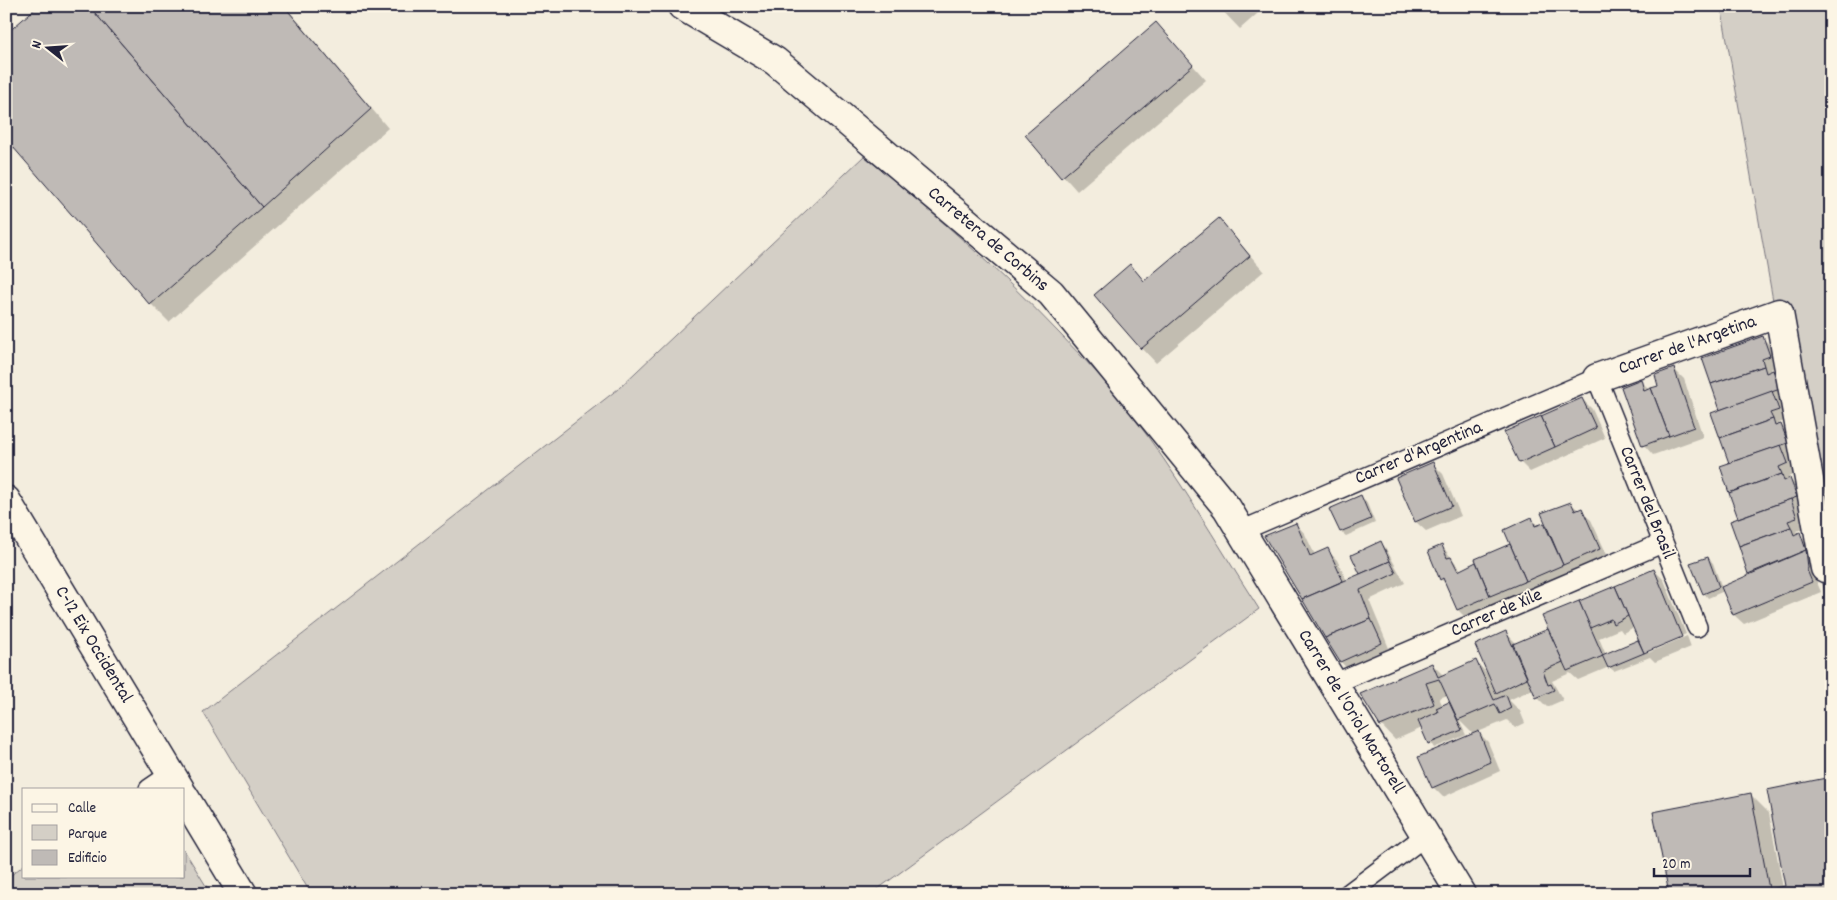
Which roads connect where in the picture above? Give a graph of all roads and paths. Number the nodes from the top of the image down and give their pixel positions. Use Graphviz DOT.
graph roads {
  1 [pos="682,6"];
  2 [pos="1597,378"];
  3 [pos="6,500"];
  4 [pos="1241,531"];
  5 [pos="1662,543"];
  6 [pos="1826,568"];
  7 [pos="1697,627"];
  8 [pos="1333,684"];
  9 [pos="171,787"];
  10 [pos="185,808"];
  11 [pos="1426,836"];
  12 [pos="242,894"];
  13 [pos="1348,894"];
  14 [pos="1461,894"];
  1 -- 4 [label="street, Carretera de Corbins"];
  2 -- 4 [label="lane, Carrer d'Argentina"];
  2 -- 5 [label="lane, Carrer del Brasil"];
  2 -- 6 [label="street, Carrer de l'Argetina"];
  3 -- 9 [label="street, C-12 Eix Occidental"];
  4 -- 8 [label="street, Carrer de l'Oriol Martorell"];
  5 -- 7 [label="lane, Carrer del Brasil"];
  5 -- 8 [label="lane, Carrer de Xile"];
  8 -- 11 [label="street, Carrer de l'Oriol Martorell"];
  10 -- 12 [label="street, C-12 Eix Occidental"];
  11 -- 13 [label="lane"];
  11 -- 14 [label="street, Carrer de l'Oriol Martorell"];
}
